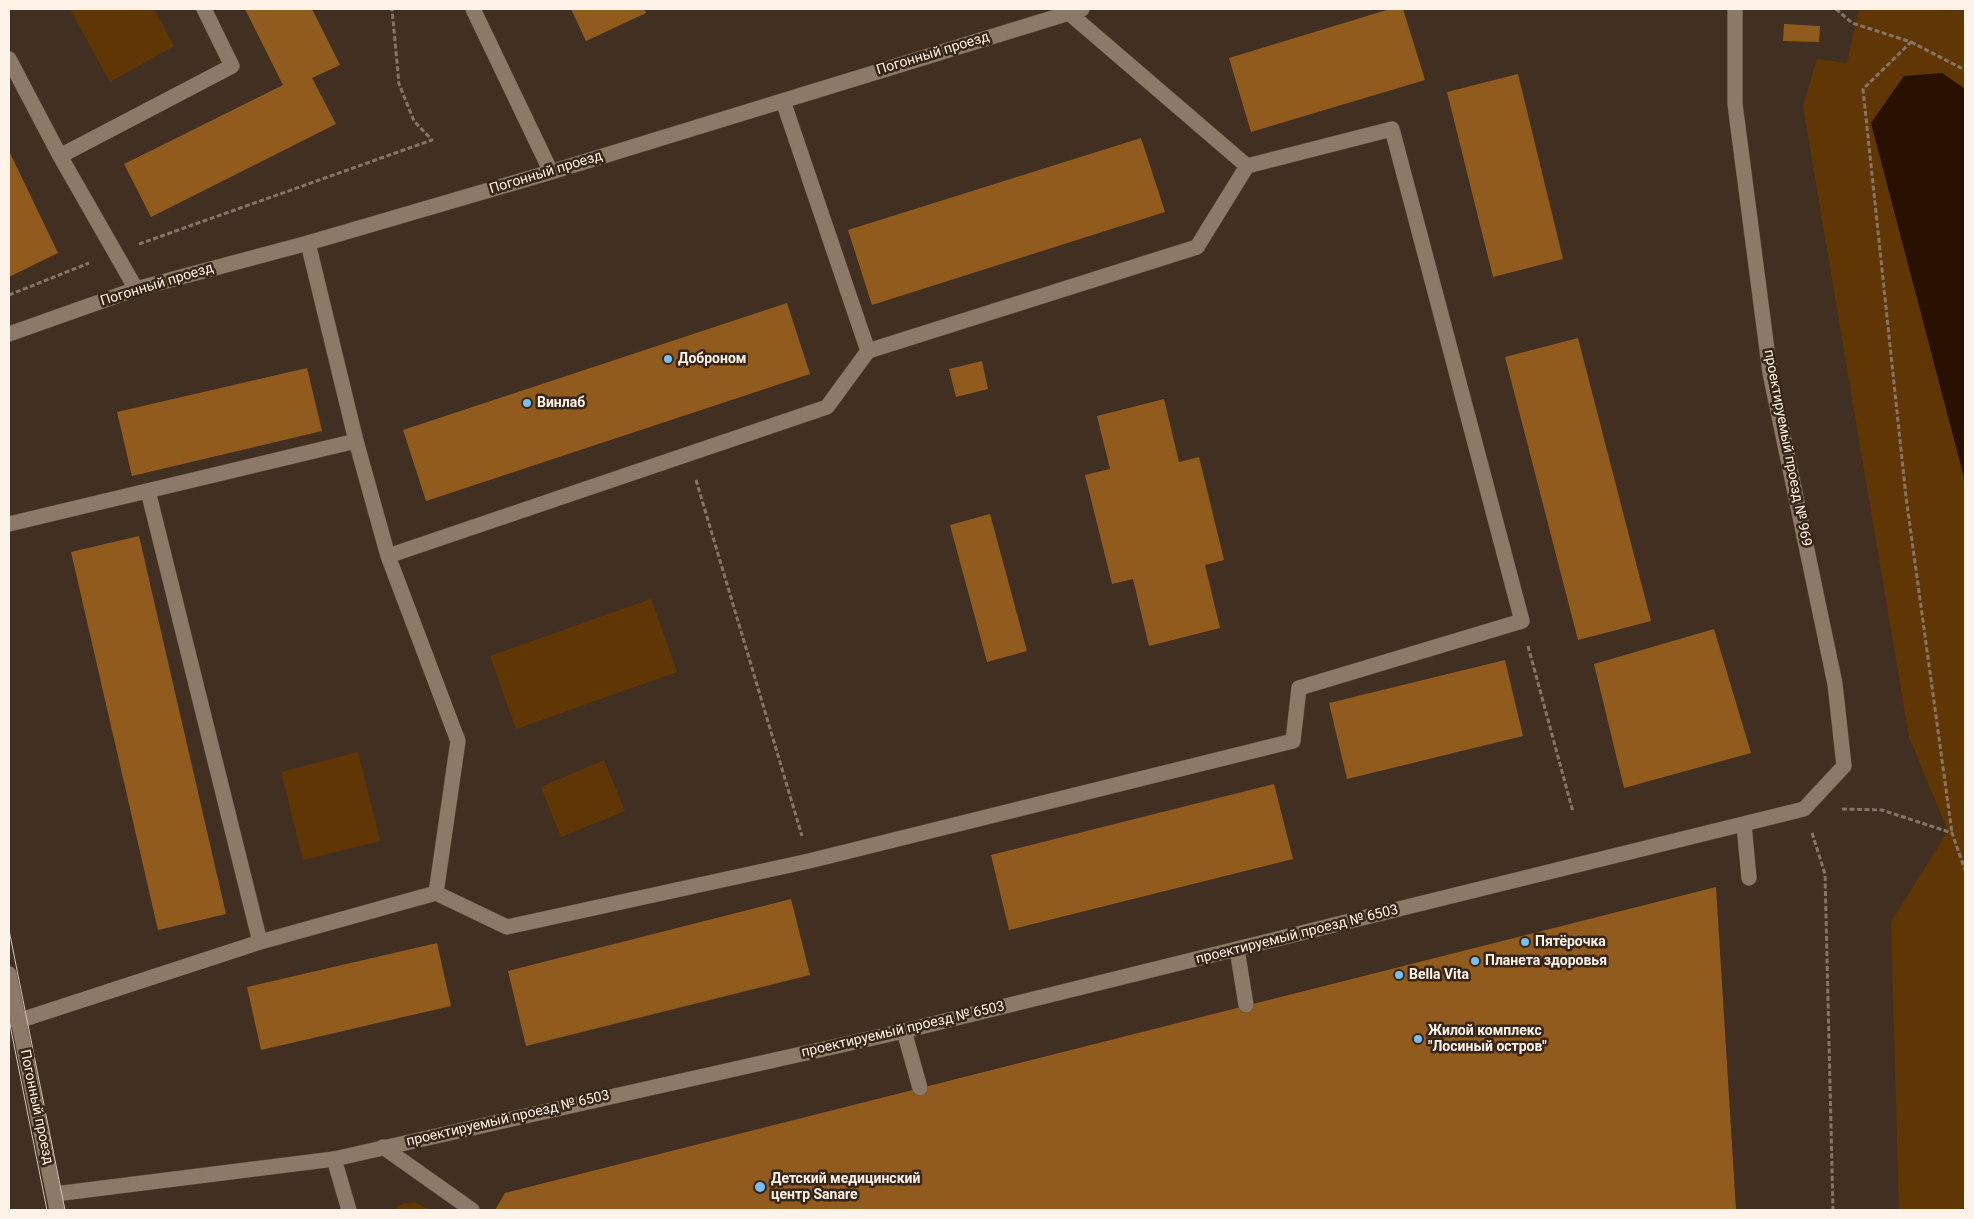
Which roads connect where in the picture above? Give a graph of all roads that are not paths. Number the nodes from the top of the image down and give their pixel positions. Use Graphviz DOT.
graph roads {
  1 [pos="204,9"];
  2 [pos="474,9"];
  3 [pos="1735,9"];
  4 [pos="1075,11"];
  5 [pos="9,59"];
  6 [pos="783,101"];
  7 [pos="60,156"];
  8 [pos="1247,166"];
  9 [pos="551,172"];
  10 [pos="308,243"];
  11 [pos="136,289"];
  12 [pos="9,334"];
  13 [pos="868,351"];
  14 [pos="356,441"];
  15 [pos="148,491"];
  16 [pos="9,524"];
  17 [pos="388,556"];
  18 [pos="1744,825"];
  19 [pos="1748,878"];
  20 [pos="436,892"];
  21 [pos="260,942"];
  22 [pos="1237,949"];
  23 [pos="9,974"];
  24 [pos="1246,1005"];
  25 [pos="14,1020"];
  26 [pos="904,1031"];
  27 [pos="920,1088"];
  28 [pos="383,1147"];
  29 [pos="334,1159"];
  30 [pos="54,1194"];
  31 [pos="58,1210"];
  32 [pos="349,1210"];
  33 [pos="472,1210"];
  1 -- 7 [label="street"];
  2 -- 9 [label="street"];
  3 -- 18 [label="street, проектируемый проезд № 969"];
  4 -- 6 [label="street, Погонный проезд"];
  4 -- 8 [label="street"];
  5 -- 7 [label="street"];
  6 -- 9 [label="street, Погонный проезд"];
  6 -- 13 [label="street"];
  7 -- 11 [label="street"];
  8 -- 13 [label="street"];
  8 -- 20 [label="street"];
  9 -- 10 [label="street, Погонный проезд"];
  10 -- 11 [label="street, Погонный проезд"];
  10 -- 14 [label="street"];
  11 -- 12 [label="street, Погонный проезд"];
  13 -- 17 [label="street"];
  14 -- 15 [label="street"];
  14 -- 17 [label="street"];
  15 -- 16 [label="street"];
  15 -- 21 [label="street"];
  17 -- 20 [label="street"];
  18 -- 19 [label="street"];
  18 -- 22 [label="street, проектируемый проезд № 6503"];
  20 -- 21 [label="street"];
  21 -- 25 [label="street"];
  22 -- 24 [label="street"];
  22 -- 26 [label="street, проектируемый проезд № 6503"];
  23 -- 25 [label="street, Погонный проезд"];
  25 -- 30 [label="street, Погонный проезд"];
  26 -- 27 [label="street"];
  26 -- 28 [label="street, проектируемый проезд № 6503"];
  28 -- 29 [label="street, проектируемый проезд № 6503"];
  28 -- 33 [label="street"];
  29 -- 30 [label="street, проектируемый проезд № 6503"];
  29 -- 32 [label="street"];
  30 -- 31 [label="street, Погонный проезд"];
}
